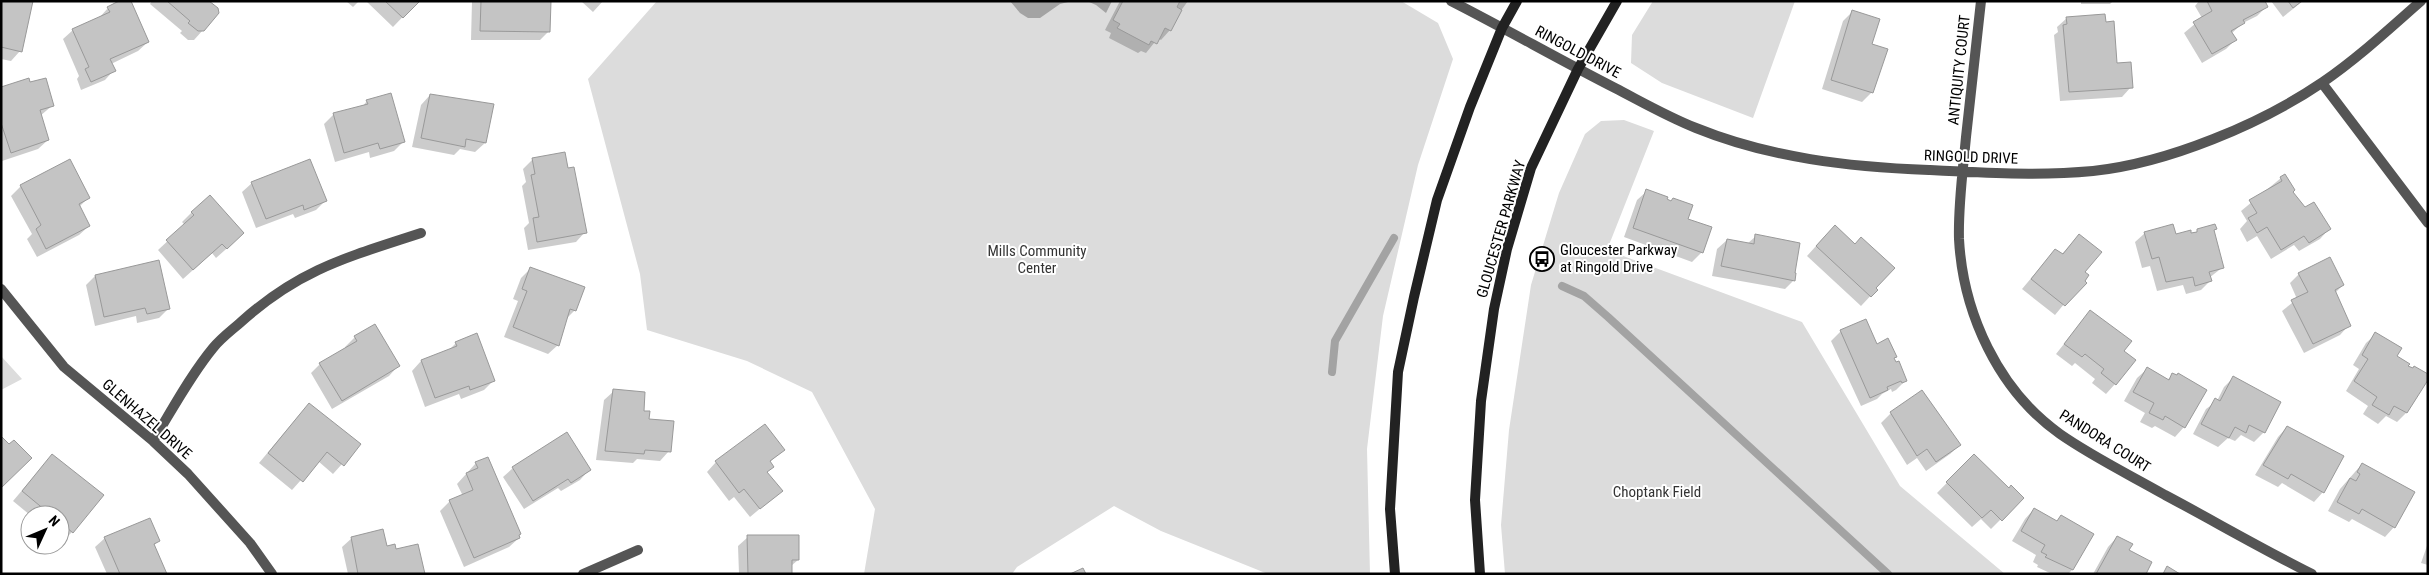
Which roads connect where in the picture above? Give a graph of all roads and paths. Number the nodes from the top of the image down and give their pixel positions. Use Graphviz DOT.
graph roads {
  1 [pos="1451,1"];
  2 [pos="1517,1"];
  3 [pos="1617,1"];
  4 [pos="1982,1"];
  5 [pos="2421,1"];
  6 [pos="1502,28"];
  7 [pos="1578,69"];
  8 [pos="2322,83"];
  9 [pos="1962,172"];
  10 [pos="2428,223"];
  11 [pos="421,233"];
  12 [pos="1,289"];
  13 [pos="153,441"];
  14 [pos="638,550"];
  15 [pos="272,574"];
  16 [pos="583,574"];
  17 [pos="1395,574"];
  18 [pos="1480,574"];
  19 [pos="2312,574"];
  1 -- 6 [label="street, RINGOLD DRIVE"];
  2 -- 6 [label="main road"];
  3 -- 7 [label="main road, GLOUCESTER PARKWAY"];
  4 -- 9 [label="street, ANTIQUITY COURT"];
  5 -- 8 [label="street, RINGOLD DRIVE"];
  6 -- 7 [label="street, RINGOLD DRIVE"];
  6 -- 17 [label="main road"];
  7 -- 9 [label="street, RINGOLD DRIVE"];
  7 -- 18 [label="main road, GLOUCESTER PARKWAY"];
  8 -- 9 [label="street, RINGOLD DRIVE"];
  8 -- 10 [label="street"];
  9 -- 19 [label="street, PANDORA COURT"];
  11 -- 13 [label="street"];
  12 -- 13 [label="street, GLENHAZEL DRIVE"];
  13 -- 15 [label="street, GLENHAZEL DRIVE"];
  14 -- 16 [label="street"];
}
